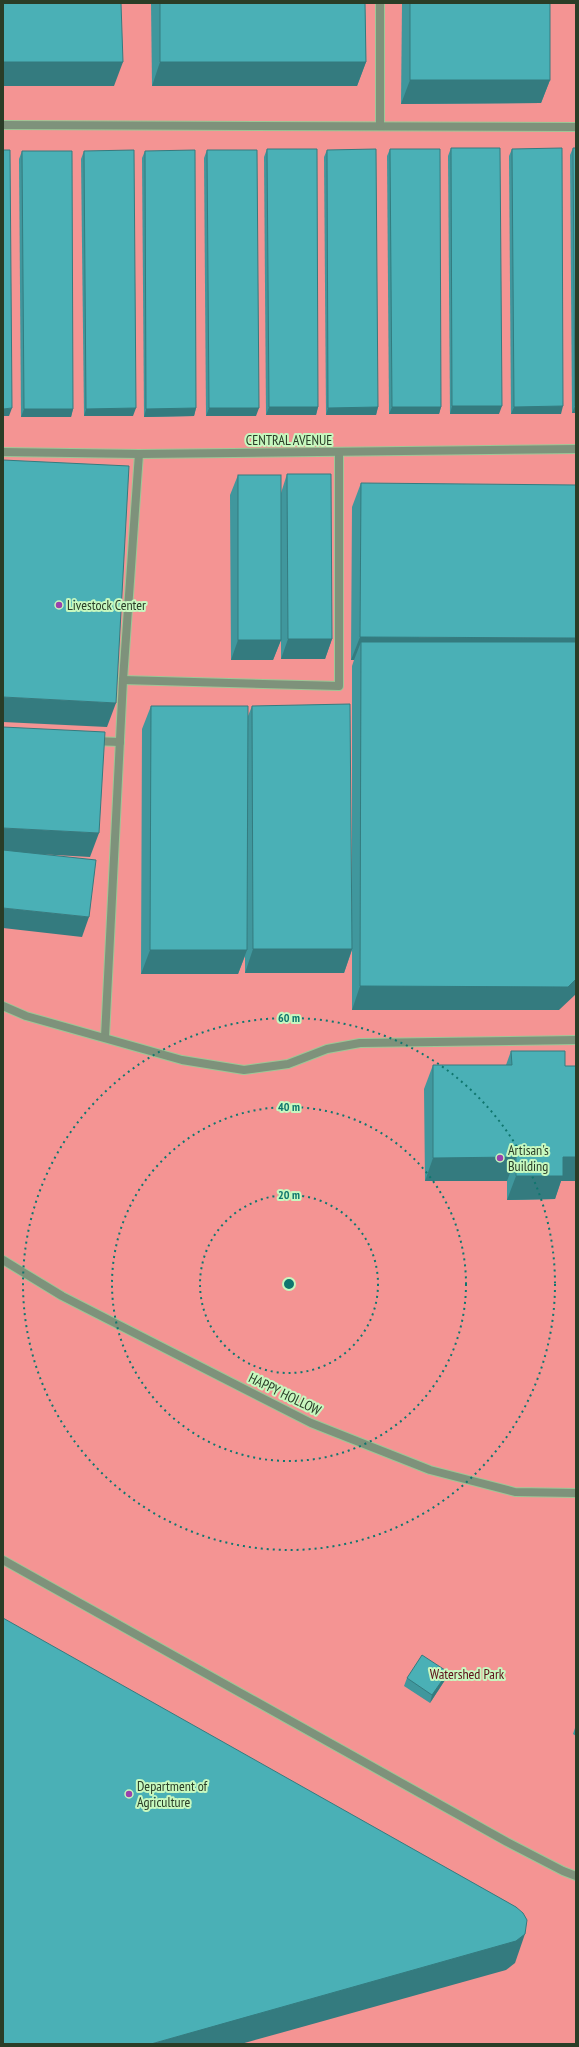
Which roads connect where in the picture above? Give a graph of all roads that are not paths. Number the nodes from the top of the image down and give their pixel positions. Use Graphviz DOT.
graph roads {
  1 [pos="380,3"];
  2 [pos="3,125"];
  3 [pos="380,126"];
  4 [pos="576,126"];
  5 [pos="576,449"];
  6 [pos="3,452"];
  7 [pos="339,452"];
  8 [pos="139,454"];
  9 [pos="123,680"];
  10 [pos="81,740"];
  11 [pos="120,742"];
  12 [pos="3,1006"];
  13 [pos="105,1037"];
  14 [pos="576,1040"];
  15 [pos="3,1260"];
  16 [pos="576,1493"];
  17 [pos="3,1560"];
  18 [pos="576,1876"];
  1 -- 3 [label="street"];
  2 -- 3 [label="street"];
  3 -- 4 [label="street"];
  5 -- 7 [label="street, CENTRAL AVENUE"];
  6 -- 8 [label="street, CENTRAL AVENUE"];
  7 -- 8 [label="street, CENTRAL AVENUE"];
  7 -- 9 [label="street"];
  8 -- 9 [label="street"];
  9 -- 11 [label="street"];
  10 -- 11 [label="street"];
  11 -- 13 [label="street"];
  12 -- 13 [label="street"];
  13 -- 14 [label="street"];
  15 -- 16 [label="street, HAPPY HOLLOW"];
  17 -- 18 [label="street"];
}
